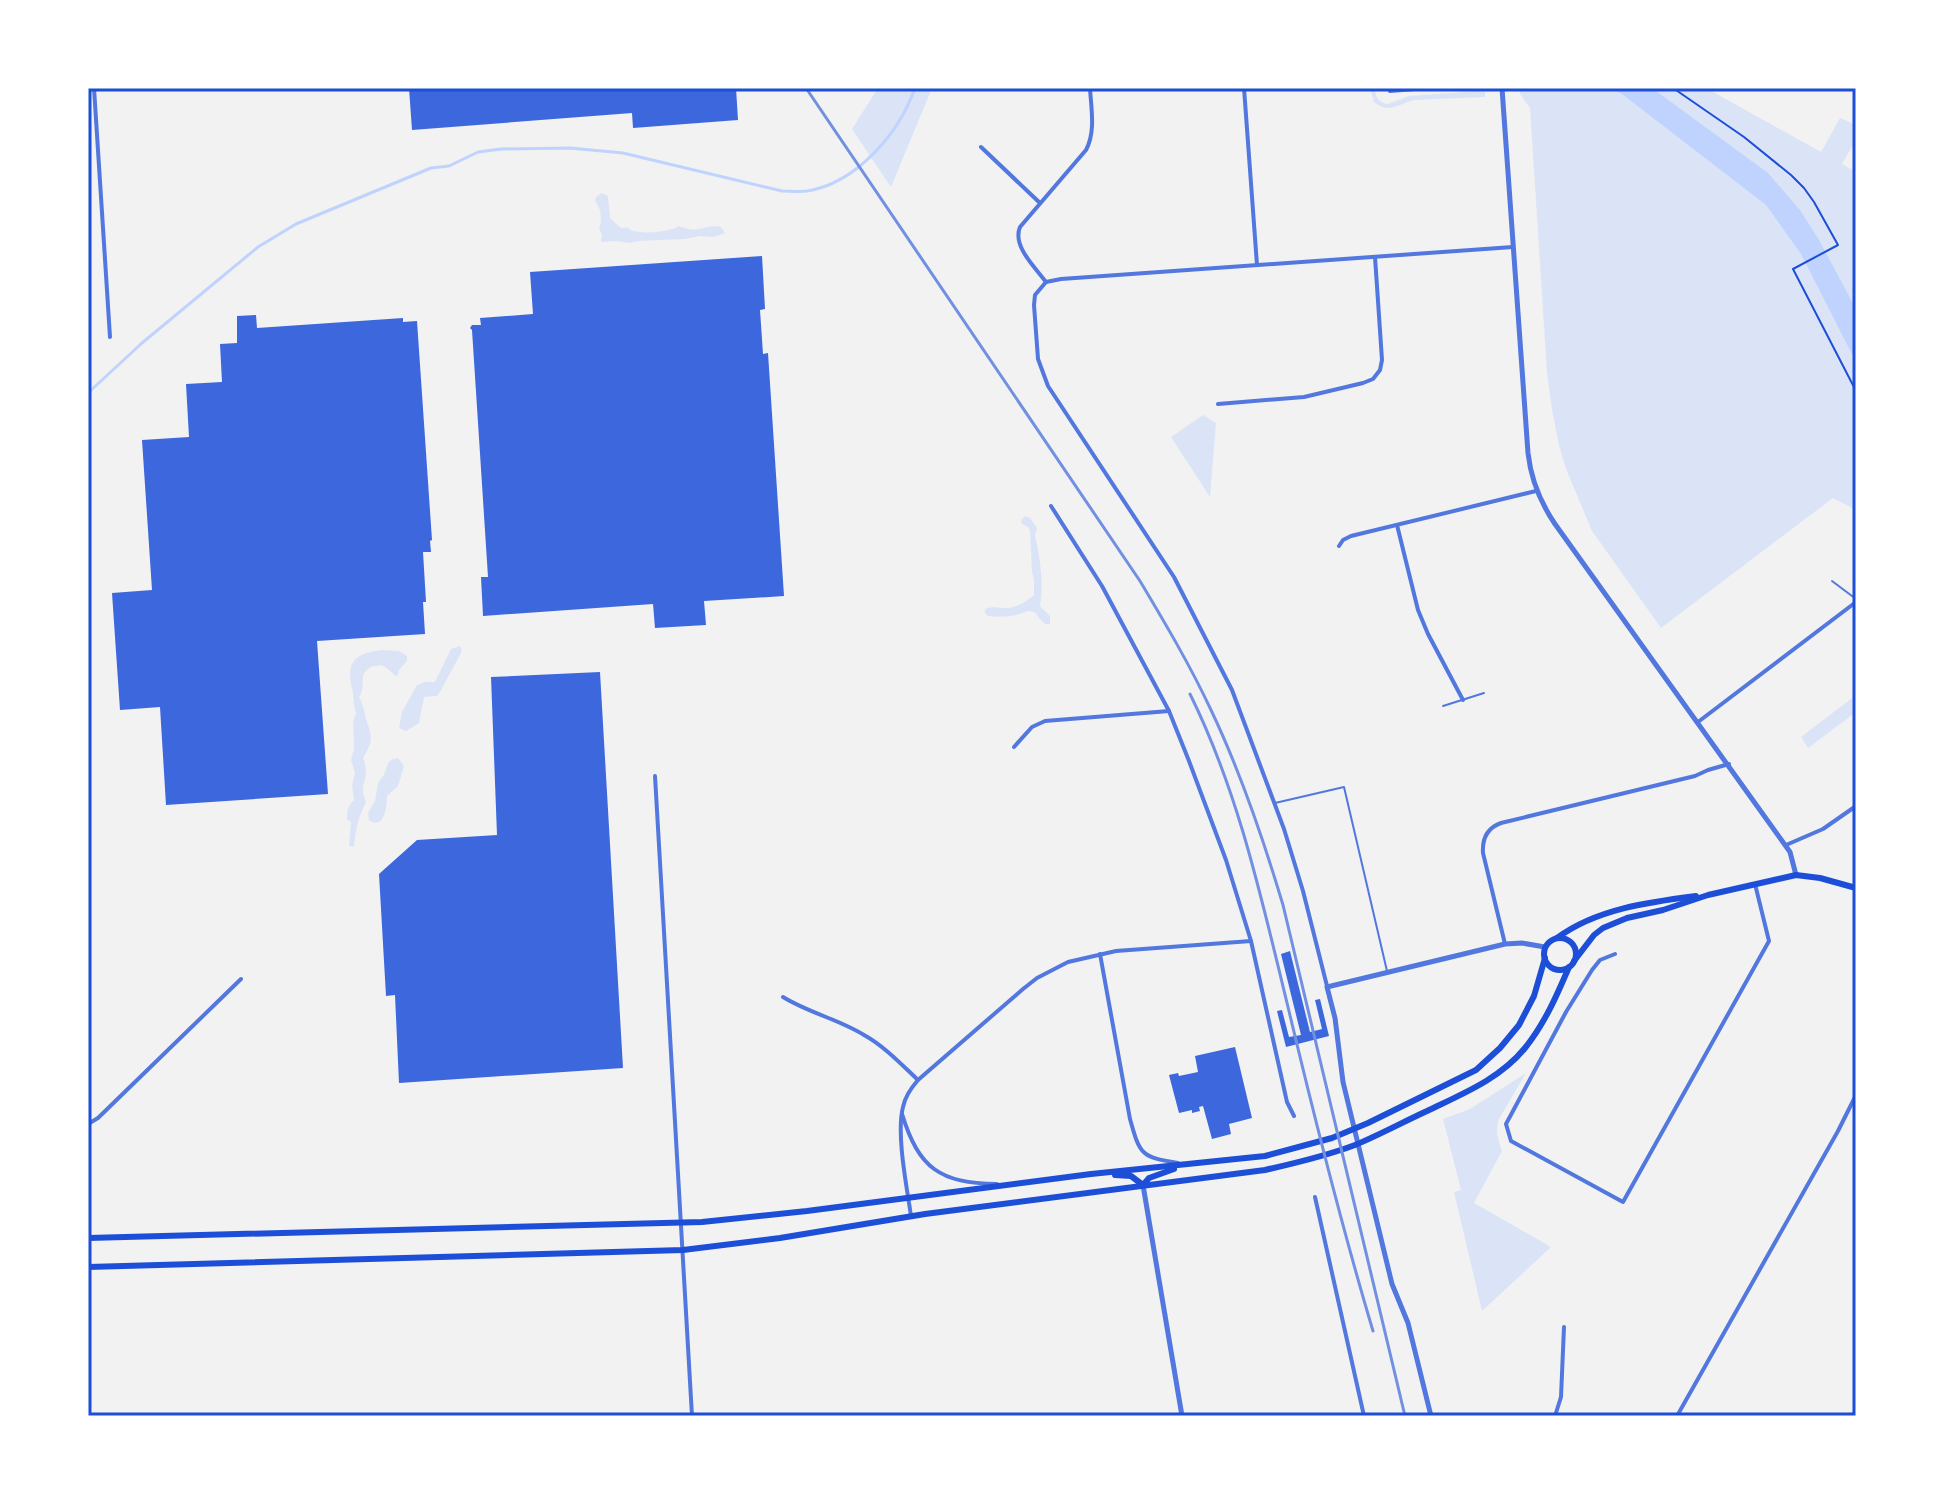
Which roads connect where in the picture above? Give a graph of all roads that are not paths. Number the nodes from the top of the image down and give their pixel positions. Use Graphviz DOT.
graph roads {
  1 [pos="94,88"];
  2 [pos="1090,88"];
  3 [pos="1244,88"];
  4 [pos="1428,88"];
  5 [pos="1502,88"];
  6 [pos="1390,91"];
  7 [pos="981,147"];
  8 [pos="1040,204"];
  9 [pos="1513,247"];
  10 [pos="1375,257"];
  11 [pos="1257,265"];
  12 [pos="1046,282"];
  13 [pos="110,337"];
  14 [pos="1218,404"];
  15 [pos="1536,491"];
  16 [pos="1051,506"];
  17 [pos="1397,525"];
  18 [pos="1339,546"];
  19 [pos="1832,581"];
  20 [pos="1856,600"];
  21 [pos="1484,693"];
  22 [pos="1463,700"];
  23 [pos="1443,706"];
  24 [pos="1169,711"];
  25 [pos="1698,722"];
  26 [pos="1014,747"];
  27 [pos="1729,764"];
  28 [pos="655,776"];
  29 [pos="1275,803"];
  30 [pos="1856,806"];
  31 [pos="1786,845"];
  32 [pos="1796,875"];
  33 [pos="1755,884"];
  34 [pos="1856,888"];
  35 [pos="1708,895"];
  36 [pos="1557,938"];
  37 [pos="1251,941"];
  38 [pos="1505,944"];
  39 [pos="1545,947"];
  40 [pos="1100,954"];
  41 [pos="1615,954"];
  42 [pos="1545,958"];
  43 [pos="1572,964"];
  44 [pos="1387,972"];
  45 [pos="241,979"];
  46 [pos="1327,987"];
  47 [pos="783,997"];
  48 [pos="918,1080"];
  49 [pos="1856,1095"];
  50 [pos="902,1112"];
  51 [pos="1294,1116"];
  52 [pos="88,1124"];
  53 [pos="1188,1165"];
  54 [pos="1091,1174"];
  55 [pos="1007,1184"];
  56 [pos="1143,1185"];
  57 [pos="908,1197"];
  58 [pos="1315,1197"];
  59 [pos="911,1216"];
  60 [pos="680,1223"];
  61 [pos="88,1238"];
  62 [pos="683,1250"];
  63 [pos="88,1264"];
  64 [pos="1564,1327"];
  65 [pos="1856,1411"];
  66 [pos="692,1416"];
  67 [pos="1182,1416"];
  68 [pos="1364,1416"];
  69 [pos="1431,1416"];
  70 [pos="1555,1416"];
  71 [pos="1677,1416"];
  72 [pos="1852,1416"];
  1 -- 13 [label="street"];
  2 -- 8 [label="street"];
  3 -- 11 [label="street"];
  4 -- 6 [label="street"];
  5 -- 9 [label="street"];
  7 -- 8 [label="street"];
  8 -- 12 [label="street"];
  9 -- 10 [label="street"];
  9 -- 15 [label="street"];
  10 -- 11 [label="street"];
  10 -- 14 [label="street"];
  11 -- 12 [label="street"];
  12 -- 29 [label="street"];
  15 -- 17 [label="street"];
  15 -- 25 [label="street"];
  16 -- 24 [label="street"];
  17 -- 18 [label="street"];
  17 -- 22 [label="street"];
  19 -- 20 [label="lane"];
  20 -- 25 [label="street"];
  21 -- 22 [label="lane"];
  22 -- 23 [label="lane"];
  24 -- 26 [label="street"];
  24 -- 37 [label="street"];
  25 -- 27 [label="street"];
  27 -- 31 [label="street"];
  27 -- 38 [label="street"];
  28 -- 60 [label="street"];
  29 -- 44 [label="lane"];
  29 -- 46 [label="street"];
  30 -- 31 [label="street"];
  31 -- 32 [label="street"];
  32 -- 33 [label="main road"];
  32 -- 34 [label="main road"];
  33 -- 35 [label="main road"];
  33 -- 41 [label="street"];
  35 -- 36 [label="main road"];
  35 -- 43 [label="main road"];
  36 -- 39 [label="main road"];
  36 -- 43 [label="main road"];
  37 -- 40 [label="street"];
  37 -- 51 [label="street"];
  38 -- 39 [label="street"];
  38 -- 44 [label="street"];
  39 -- 42 [label="main road"];
  40 -- 48 [label="street"];
  40 -- 53 [label="street"];
  42 -- 43 [label="main road"];
  42 -- 53 [label="main road"];
  43 -- 56 [label="main road"];
  44 -- 46 [label="street"];
  45 -- 52 [label="street"];
  46 -- 69 [label="street"];
  47 -- 48 [label="street"];
  48 -- 50 [label="street"];
  49 -- 71 [label="street"];
  50 -- 55 [label="street"];
  50 -- 57 [label="street"];
  53 -- 54 [label="main road"];
  53 -- 56 [label="main road"];
  54 -- 55 [label="main road"];
  54 -- 56 [label="main road"];
  55 -- 57 [label="main road"];
  56 -- 59 [label="main road"];
  56 -- 67 [label="street"];
  57 -- 59 [label="street"];
  57 -- 60 [label="main road"];
  58 -- 68 [label="street"];
  59 -- 62 [label="main road"];
  60 -- 61 [label="main road"];
  60 -- 62 [label="street"];
  62 -- 63 [label="main road"];
  62 -- 66 [label="street"];
  64 -- 70 [label="street"];
  65 -- 72 [label="street"];
}
